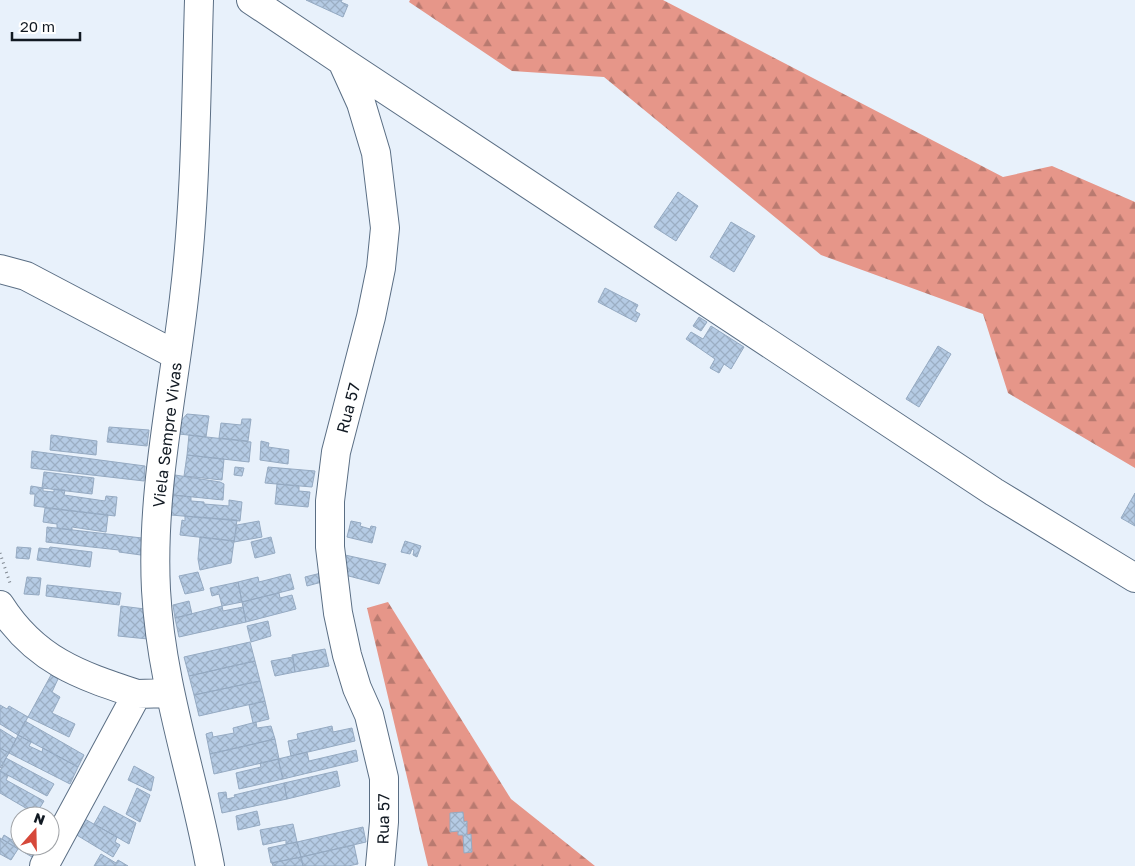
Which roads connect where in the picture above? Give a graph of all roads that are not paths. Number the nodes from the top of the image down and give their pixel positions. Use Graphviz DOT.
graph roads {
  1 [pos="200,0"];
  2 [pos="251,0"];
  3 [pos="342,61"];
  4 [pos="0,269"];
  5 [pos="176,355"];
  6 [pos="1135,578"];
  7 [pos="0,605"];
  8 [pos="170,693"];
  9 [pos="137,694"];
  10 [pos="44,866"];
  11 [pos="210,866"];
  12 [pos="380,866"];
  1 -- 5 [label="street, Viela Sempre Vivas"];
  2 -- 3 [label="street"];
  3 -- 6 [label="street"];
  3 -- 12 [label="street, Rua 57"];
  4 -- 5 [label="street"];
  5 -- 8 [label="street, Viela Sempre Vivas"];
  7 -- 9 [label="street"];
  8 -- 9 [label="street"];
  8 -- 11 [label="street, Viela Sempre Vivas"];
  9 -- 10 [label="street"];
}
